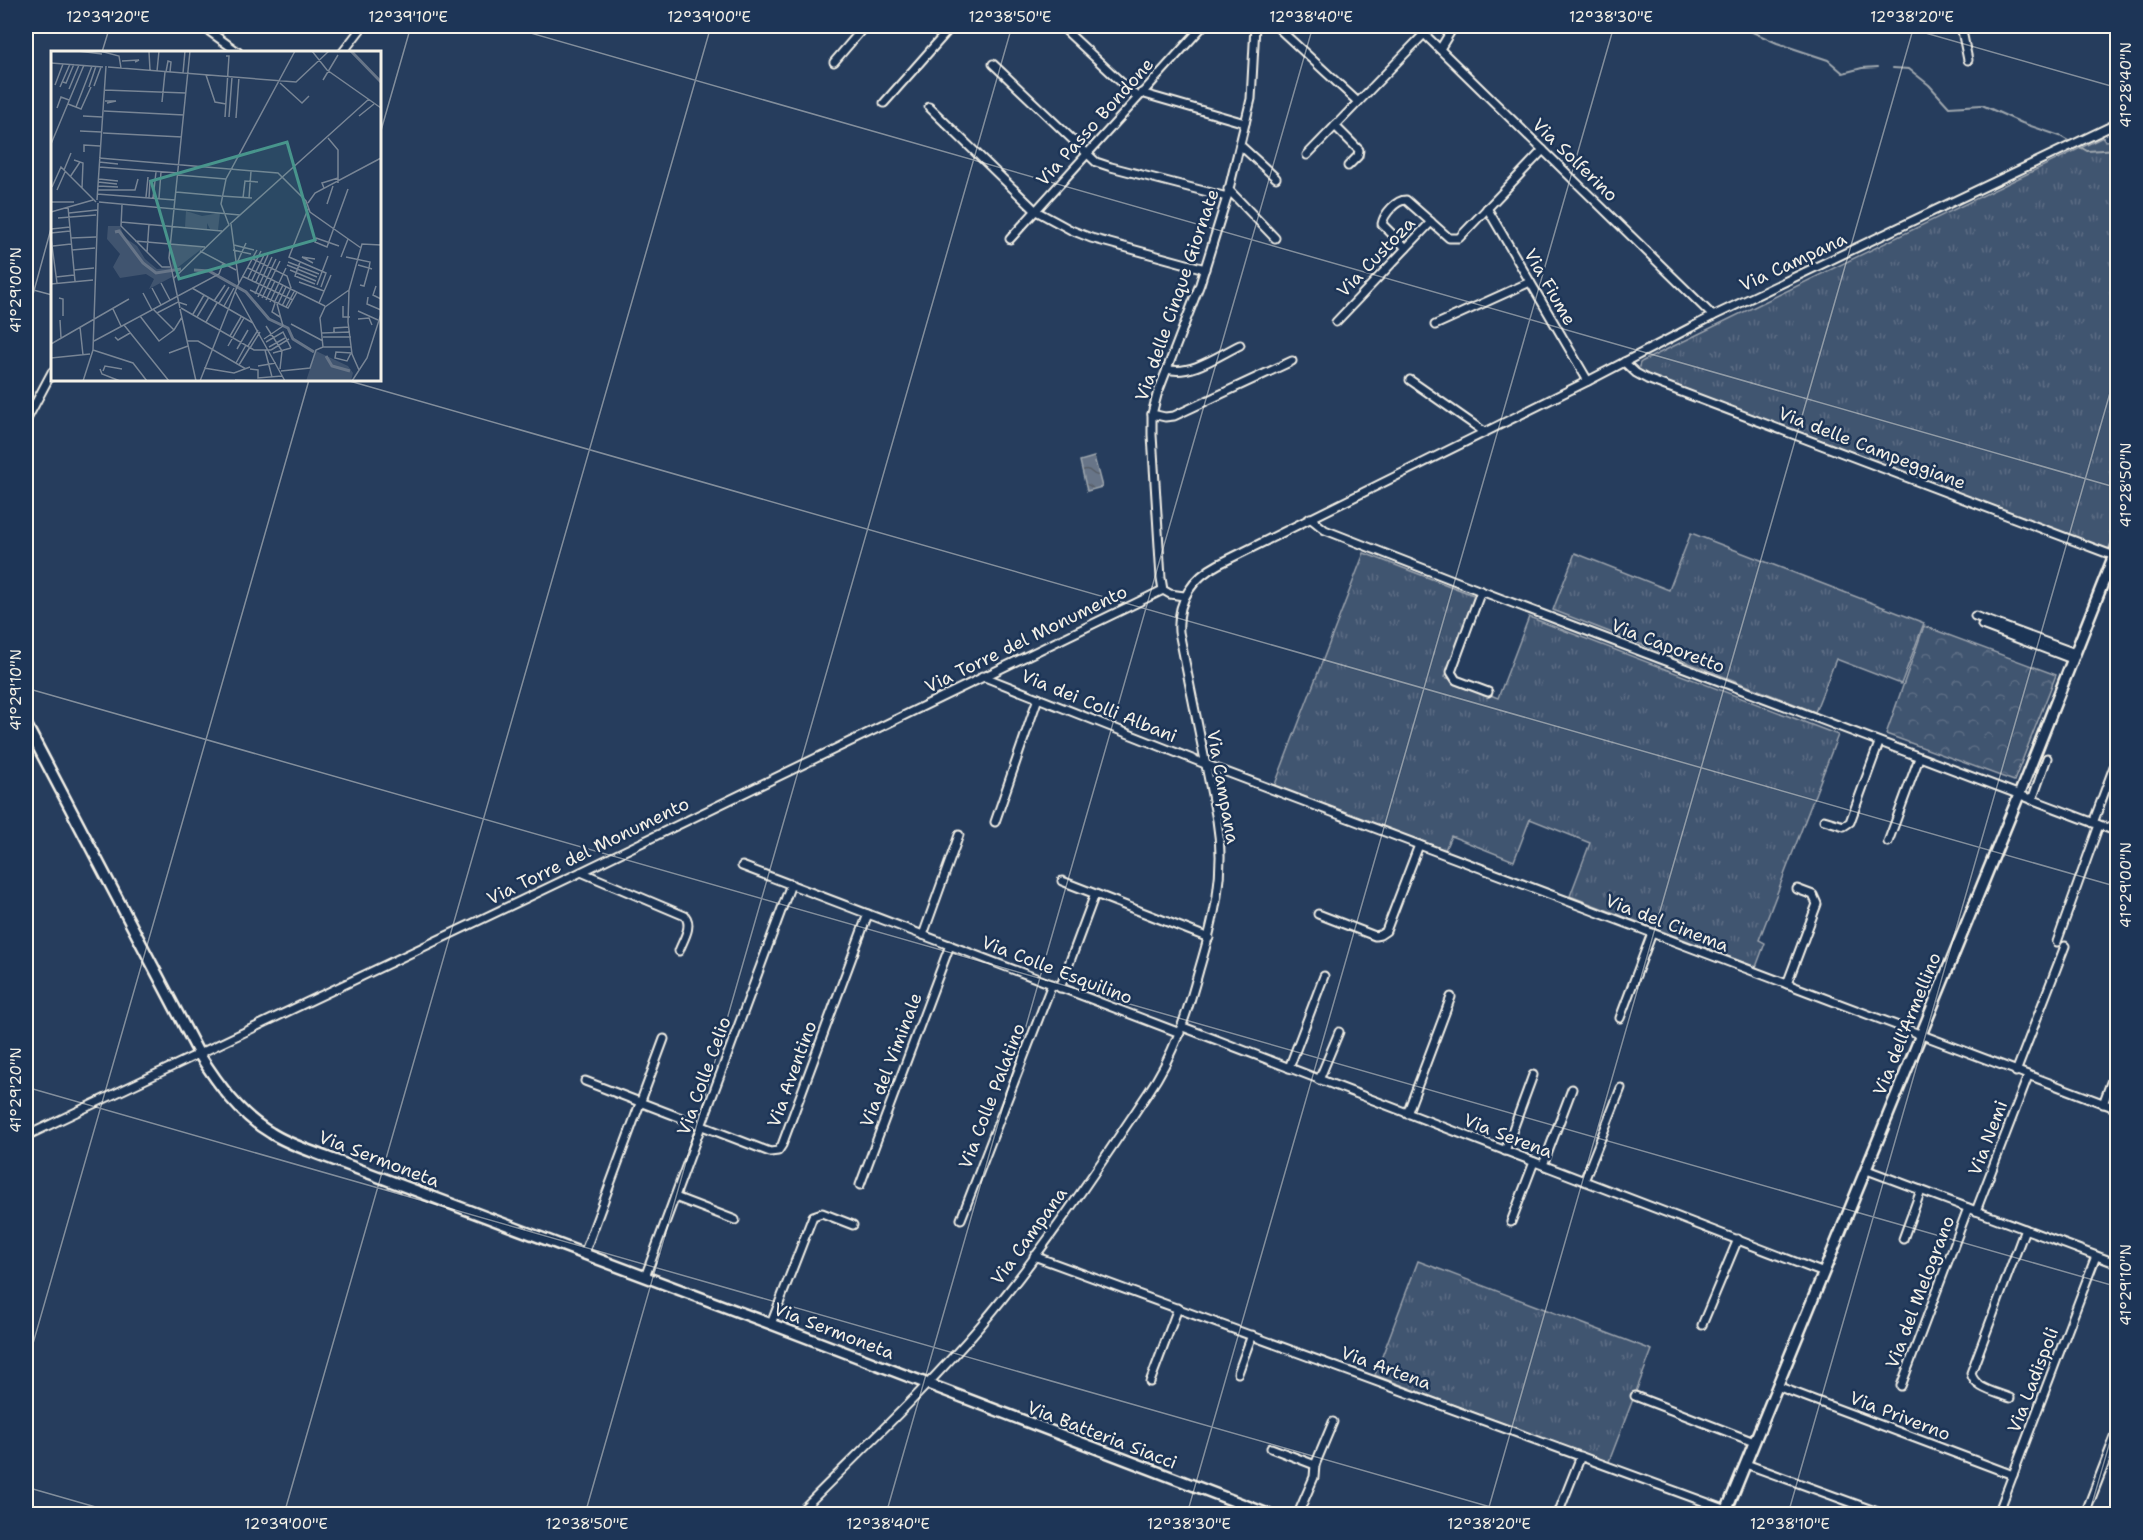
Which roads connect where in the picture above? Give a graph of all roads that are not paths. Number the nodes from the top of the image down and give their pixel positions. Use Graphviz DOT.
graph roads {
  1 [pos="202,26"];
  2 [pos="363,26"];
  3 [pos="865,26"];
  4 [pos="951,26"];
  5 [pos="1061,26"];
  6 [pos="1255,26"];
  7 [pos="1276,26"];
  8 [pos="1416,26"];
  9 [pos="1455,26"];
  10 [pos="1961,26"];
  11 [pos="1198,27"];
  12 [pos="1424,34"];
  13 [pos="1440,49"];
  14 [pos="237,51"];
  15 [pos="344,51"];
  16 [pos="1968,60"];
  17 [pos="834,62"];
  18 [pos="993,64"];
  19 [pos="1139,95"];
  20 [pos="1358,102"];
  21 [pos="884,103"];
  22 [pos="929,107"];
  23 [pos="1245,123"];
  24 [pos="2118,123"];
  25 [pos="1335,126"];
  26 [pos="1240,145"];
  27 [pos="1543,150"];
  28 [pos="1086,154"];
  29 [pos="1306,155"];
  30 [pos="1348,166"];
  31 [pos="1275,178"];
  32 [pos="1227,193"];
  33 [pos="1487,208"];
  34 [pos="1036,211"];
  35 [pos="1431,222"];
  36 [pos="1275,238"];
  37 [pos="1010,239"];
  38 [pos="1406,248"];
  39 [pos="1205,269"];
  40 [pos="1530,282"];
  41 [pos="1713,316"];
  42 [pos="1336,322"];
  43 [pos="1435,325"];
  44 [pos="1240,345"];
  45 [pos="1292,361"];
  46 [pos="1624,362"];
  47 [pos="1167,369"];
  48 [pos="51,374"];
  49 [pos="1410,380"];
  50 [pos="1588,381"];
  51 [pos="1152,414"];
  52 [pos="26,421"];
  53 [pos="1483,431"];
  54 [pos="1310,518"];
  55 [pos="2118,544"];
  56 [pos="2115,557"];
  57 [pos="1163,590"];
  58 [pos="1481,591"];
  59 [pos="1184,596"];
  60 [pos="1975,616"];
  61 [pos="1982,625"];
  62 [pos="2073,656"];
  63 [pos="982,676"];
  64 [pos="1488,692"];
  65 [pos="1038,698"];
  66 [pos="26,724"];
  67 [pos="1879,743"];
  68 [pos="2118,756"];
  69 [pos="1919,758"];
  70 [pos="2048,758"];
  71 [pos="1205,764"];
  72 [pos="2019,795"];
  73 [pos="2032,800"];
  74 [pos="1824,820"];
  75 [pos="995,822"];
  76 [pos="2096,824"];
  77 [pos="2118,832"];
  78 [pos="959,835"];
  79 [pos="1888,842"];
  80 [pos="1419,845"];
  81 [pos="742,866"];
  82 [pos="581,872"];
  83 [pos="1062,881"];
  84 [pos="791,884"];
  85 [pos="1797,889"];
  86 [pos="1095,894"];
  87 [pos="868,914"];
  88 [pos="1318,914"];
  89 [pos="1652,933"];
  90 [pos="923,935"];
  91 [pos="1209,938"];
  92 [pos="2057,942"];
  93 [pos="950,945"];
  94 [pos="2065,946"];
  95 [pos="679,951"];
  96 [pos="1324,976"];
  97 [pos="1052,984"];
  98 [pos="1787,984"];
  99 [pos="1060,988"];
  100 [pos="1451,997"];
  101 [pos="1620,1018"];
  102 [pos="1181,1030"];
  103 [pos="1339,1032"];
  104 [pos="1920,1035"];
  105 [pos="664,1039"];
  106 [pos="199,1054"];
  107 [pos="1289,1068"];
  108 [pos="2116,1069"];
  109 [pos="2016,1071"];
  110 [pos="1533,1075"];
  111 [pos="2028,1076"];
  112 [pos="1319,1080"];
  113 [pos="585,1081"];
  114 [pos="1621,1088"];
  115 [pos="1572,1089"];
  116 [pos="641,1103"];
  117 [pos="2103,1104"];
  118 [pos="2118,1109"];
  119 [pos="1407,1114"];
  120 [pos="701,1126"];
  121 [pos="26,1136"];
  122 [pos="1505,1151"];
  123 [pos="1534,1162"];
  124 [pos="1543,1165"];
  125 [pos="1867,1170"];
  126 [pos="1584,1181"];
  127 [pos="860,1185"];
  128 [pos="1921,1190"];
  129 [pos="675,1197"];
  130 [pos="1968,1208"];
  131 [pos="1976,1211"];
  132 [pos="961,1218"];
  133 [pos="735,1220"];
  134 [pos="1511,1222"];
  135 [pos="853,1225"];
  136 [pos="2025,1229"];
  137 [pos="1738,1239"];
  138 [pos="1903,1239"];
  139 [pos="584,1254"];
  140 [pos="1034,1256"];
  141 [pos="2096,1256"];
  142 [pos="2118,1264"];
  143 [pos="1824,1273"];
  144 [pos="645,1277"];
  145 [pos="1178,1308"];
  146 [pos="771,1324"];
  147 [pos="1702,1325"];
  148 [pos="1252,1335"];
  149 [pos="1238,1373"];
  150 [pos="1150,1382"];
  151 [pos="926,1385"];
  152 [pos="1777,1386"];
  153 [pos="1900,1386"];
  154 [pos="1635,1396"];
  155 [pos="2010,1398"];
  156 [pos="1333,1422"];
  157 [pos="2118,1429"];
  158 [pos="1754,1442"];
  159 [pos="1271,1448"];
  160 [pos="1581,1456"];
  161 [pos="1746,1464"];
  162 [pos="1315,1465"];
  163 [pos="2013,1475"];
  164 [pos="1726,1512"];
  165 [pos="798,1515"];
  166 [pos="1268,1515"];
  167 [pos="1298,1515"];
  168 [pos="1558,1515"];
  169 [pos="1883,1515"];
  170 [pos="1998,1515"];
  171 [pos="2085,1515"];
  1 -- 14 [label="street"];
  2 -- 15 [label="street"];
  3 -- 17 [label="street"];
  4 -- 21 [label="street"];
  5 -- 19 [label="street"];
  6 -- 23 [label="street, Via delle Cinque Giornate"];
  7 -- 20 [label="street"];
  8 -- 12 [label="street, Via Solferino"];
  9 -- 13 [label="street"];
  10 -- 16 [label="street"];
  11 -- 19 [label="street, Via Passo Bondone"];
  12 -- 13 [label="street, Via Solferino"];
  12 -- 20 [label="street"];
  13 -- 27 [label="street, Via Solferino"];
  18 -- 28 [label="street"];
  19 -- 23 [label="street"];
  19 -- 28 [label="street, Via Passo Bondone"];
  20 -- 25 [label="street"];
  22 -- 34 [label="street"];
  23 -- 26 [label="street, Via delle Cinque Giornate"];
  24 -- 41 [label="street, Via Campana"];
  25 -- 29 [label="street"];
  25 -- 30 [label="street"];
  26 -- 31 [label="street"];
  26 -- 32 [label="street, Via delle Cinque Giornate"];
  27 -- 33 [label="street, Via Custoza"];
  27 -- 41 [label="street, Via Solferino"];
  28 -- 32 [label="street"];
  28 -- 34 [label="street, Via Passo Bondone"];
  32 -- 36 [label="street"];
  32 -- 39 [label="street, Via delle Cinque Giornate"];
  33 -- 35 [label="street, Via Custoza"];
  33 -- 40 [label="street, Via Fiume"];
  34 -- 37 [label="street, Via Passo Bondone"];
  34 -- 39 [label="street"];
  35 -- 38 [label="street, Via Custoza"];
  35 -- 38 [label="street"];
  38 -- 42 [label="street, Via Custoza"];
  39 -- 47 [label="street, Via delle Cinque Giornate"];
  40 -- 43 [label="street"];
  40 -- 50 [label="street, Via Fiume"];
  41 -- 46 [label="street, Via Campana"];
  44 -- 47 [label="street"];
  45 -- 51 [label="street"];
  46 -- 50 [label="street, Via Campana"];
  46 -- 56 [label="street, Via delle Campeggiane"];
  47 -- 51 [label="street, Via delle Cinque Giornate"];
  48 -- 52 [label="street"];
  49 -- 53 [label="street"];
  50 -- 53 [label="street, Via Campana"];
  51 -- 57 [label="street, Via delle Cinque Giornate"];
  53 -- 54 [label="street, Via Campana"];
  54 -- 58 [label="street, Via Caporetto"];
  54 -- 59 [label="street, Via Campana"];
  55 -- 56 [label="street, Via dell'Armellino"];
  56 -- 62 [label="street, Via dell'Armellino"];
  57 -- 59 [label="street"];
  57 -- 63 [label="street, Via Torre del Monumento"];
  58 -- 64 [label="street"];
  58 -- 67 [label="street, Via Caporetto"];
  59 -- 71 [label="street, Via Campana"];
  60 -- 62 [label="street"];
  61 -- 62 [label="street"];
  62 -- 72 [label="street, Via dell'Armellino"];
  63 -- 65 [label="street, Via dei Colli Albani"];
  63 -- 82 [label="street, Via Torre del Monumento"];
  65 -- 71 [label="street, Via dei Colli Albani"];
  65 -- 75 [label="street"];
  66 -- 106 [label="street, Via Sermoneta"];
  67 -- 69 [label="street, Via Caporetto"];
  67 -- 74 [label="street"];
  68 -- 76 [label="street"];
  69 -- 72 [label="street, Via Caporetto"];
  69 -- 79 [label="street"];
  70 -- 73 [label="street"];
  71 -- 80 [label="street, Via del Cinema"];
  71 -- 91 [label="street, Via Campana"];
  72 -- 73 [label="street, Via Caporetto"];
  72 -- 104 [label="street, Via dell'Armellino"];
  73 -- 76 [label="street, Via Caporetto"];
  76 -- 77 [label="street, Via Caporetto"];
  76 -- 92 [label="street"];
  78 -- 90 [label="street"];
  80 -- 88 [label="street"];
  80 -- 89 [label="street, Via del Cinema"];
  81 -- 84 [label="street, Via Colle Esquilino"];
  82 -- 95 [label="street"];
  82 -- 106 [label="street, Via Torre del Monumento"];
  83 -- 86 [label="street"];
  84 -- 87 [label="street, Via Colle Esquilino"];
  84 -- 120 [label="street, Via Colle Celio"];
  85 -- 98 [label="street"];
  86 -- 91 [label="street"];
  86 -- 99 [label="street"];
  87 -- 90 [label="street, Via Colle Esquilino"];
  87 -- 120 [label="street, Via Aventino"];
  89 -- 98 [label="street, Via del Cinema"];
  89 -- 101 [label="street"];
  90 -- 93 [label="street, Via Colle Esquilino"];
  91 -- 102 [label="street, Via Campana"];
  93 -- 97 [label="street, Via Colle Esquilino"];
  93 -- 127 [label="street, Via del Viminale"];
  94 -- 109 [label="street"];
  96 -- 107 [label="street"];
  97 -- 99 [label="street, Via Colle Esquilino"];
  97 -- 132 [label="street, Via Colle Palatino"];
  98 -- 104 [label="street, Via del Cinema"];
  99 -- 102 [label="street, Via Colle Esquilino"];
  100 -- 119 [label="street"];
  102 -- 107 [label="street, Via Serena"];
  102 -- 140 [label="street, Via Campana"];
  103 -- 112 [label="street"];
  104 -- 109 [label="street, Via del Cinema"];
  104 -- 125 [label="street, Via dell'Armellino"];
  105 -- 116 [label="street"];
  106 -- 121 [label="street, Via Torre del Monumento"];
  106 -- 139 [label="street, Via Sermoneta"];
  107 -- 112 [label="street, Via Serena"];
  108 -- 117 [label="street"];
  109 -- 111 [label="street, Via del Cinema"];
  110 -- 122 [label="street"];
  111 -- 117 [label="street, Via del Cinema"];
  111 -- 131 [label="street, Via Nemi"];
  112 -- 119 [label="street, Via Serena"];
  113 -- 116 [label="street, Via Aventino"];
  114 -- 126 [label="street"];
  115 -- 124 [label="street"];
  116 -- 120 [label="street, Via Aventino"];
  116 -- 139 [label="street"];
  117 -- 118 [label="street, Via del Cinema"];
  119 -- 122 [label="street, Via Serena"];
  120 -- 129 [label="street, Via Colle Celio"];
  122 -- 123 [label="street, Via Serena"];
  123 -- 124 [label="street, Via Serena"];
  123 -- 134 [label="street"];
  124 -- 126 [label="street, Via Serena"];
  125 -- 128 [label="street, Via del Melograno"];
  125 -- 143 [label="street, Via dell'Armellino"];
  126 -- 137 [label="street, Via Serena"];
  128 -- 130 [label="street, Via del Melograno"];
  128 -- 138 [label="street"];
  129 -- 133 [label="street"];
  129 -- 144 [label="street, Via Colle Celio"];
  130 -- 131 [label="street, Via del Melograno"];
  130 -- 153 [label="street, Via del Melograno"];
  131 -- 136 [label="street, Via del Melograno"];
  135 -- 146 [label="street"];
  136 -- 141 [label="street, Via del Melograno"];
  136 -- 155 [label="street"];
  137 -- 143 [label="street, Via Serena"];
  137 -- 147 [label="street"];
  139 -- 144 [label="street, Via Sermoneta"];
  140 -- 145 [label="street, Via Artena"];
  140 -- 151 [label="street, Via Campana"];
  141 -- 142 [label="street, Via del Melograno"];
  141 -- 163 [label="street, Via Ladispoli"];
  143 -- 152 [label="street, Via dell'Armellino"];
  144 -- 146 [label="street, Via Sermoneta"];
  145 -- 148 [label="street, Via Artena"];
  145 -- 150 [label="street"];
  146 -- 151 [label="street, Via Sermoneta"];
  148 -- 149 [label="street"];
  148 -- 160 [label="street, Via Artena"];
  151 -- 165 [label="street, Via Campana"];
  151 -- 166 [label="street, Via Batteria Siacci"];
  152 -- 158 [label="street, Via dell'Armellino"];
  152 -- 163 [label="street, Via Priverno"];
  154 -- 158 [label="street"];
  156 -- 162 [label="street"];
  157 -- 171 [label="street"];
  158 -- 161 [label="street, Via dell'Armellino"];
  159 -- 162 [label="street"];
  160 -- 164 [label="street, Via Artena"];
  160 -- 168 [label="street"];
  161 -- 164 [label="street, Via dell'Armellino"];
  161 -- 169 [label="street"];
  162 -- 167 [label="street"];
  163 -- 170 [label="street, Via Ladispoli"];
}
